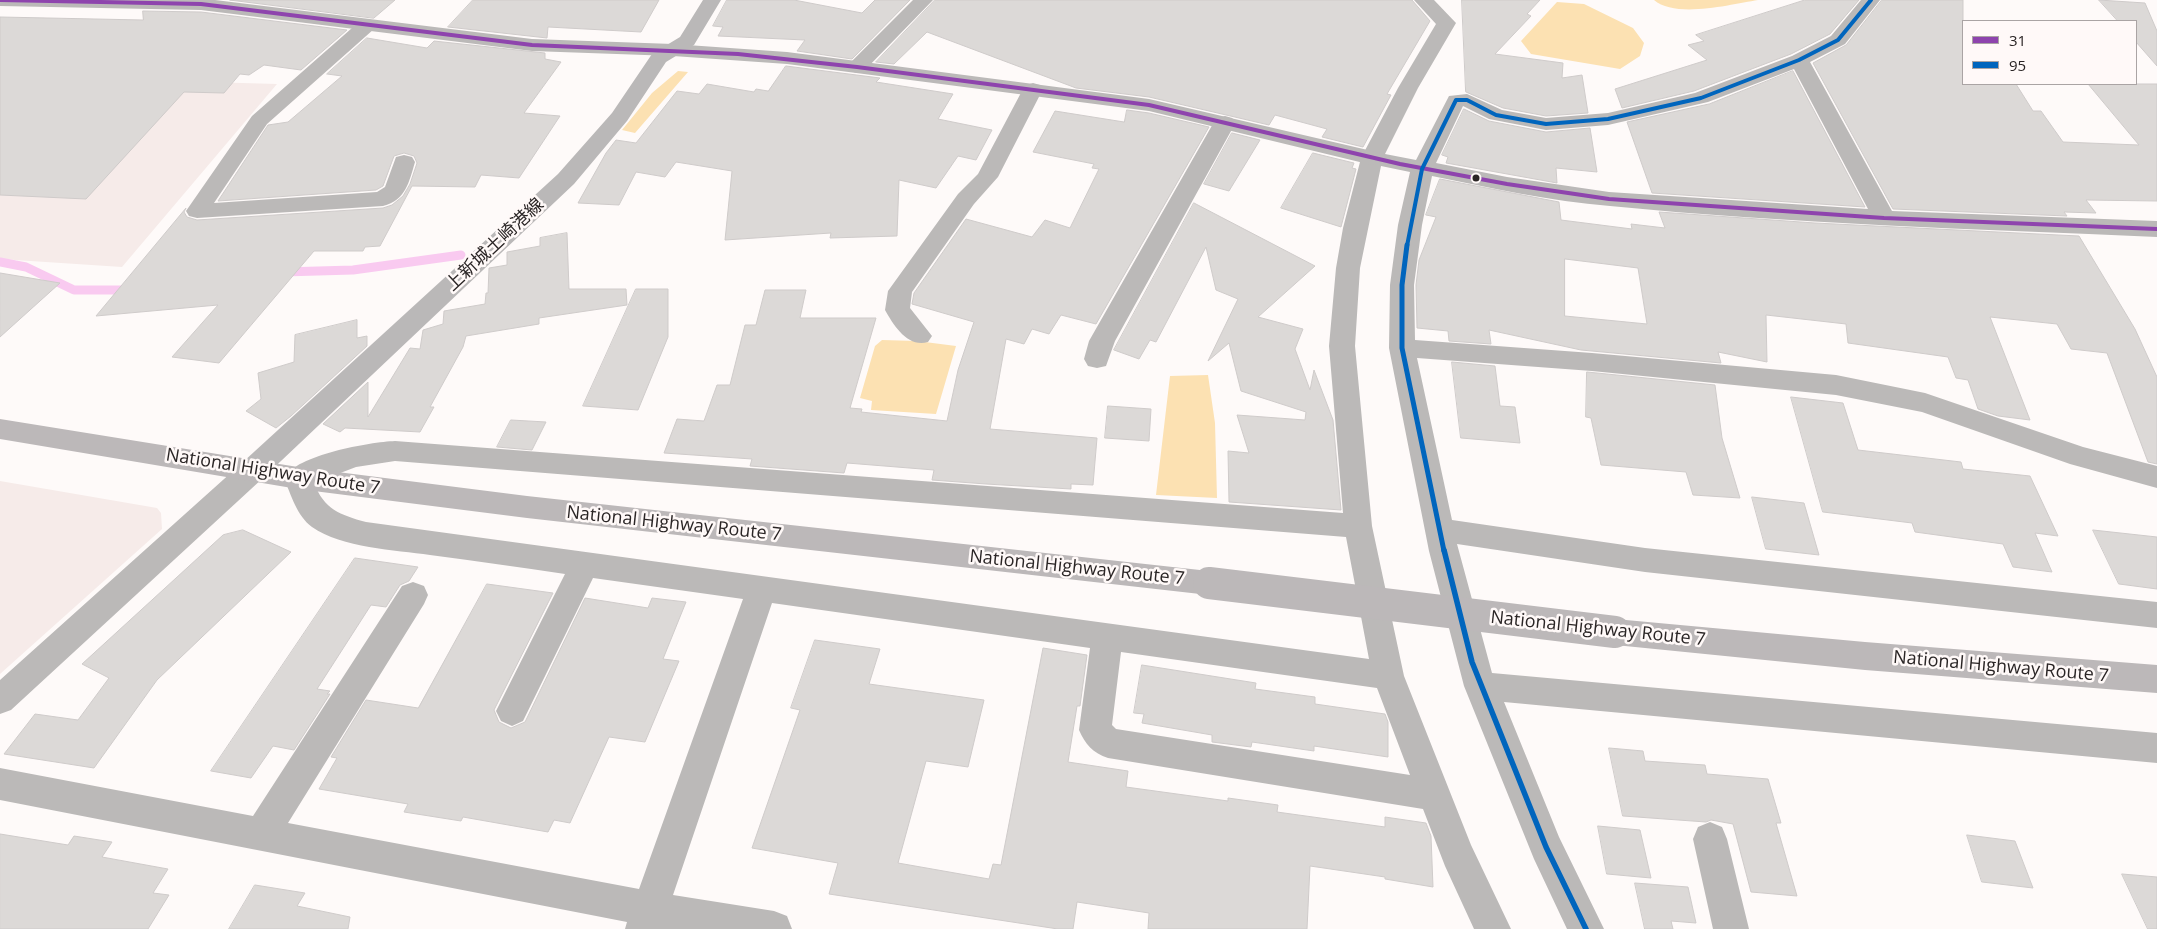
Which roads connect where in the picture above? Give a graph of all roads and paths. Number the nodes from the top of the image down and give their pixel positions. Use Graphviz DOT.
graph roads {
  1 [pos="0,0"];
  2 [pos="712,0"];
  3 [pos="924,0"];
  4 [pos="1423,0"];
  5 [pos="1870,0"];
  6 [pos="367,25"];
  7 [pos="674,50"];
  8 [pos="1800,60"];
  9 [pos="857,67"];
  10 [pos="1033,89"];
  11 [pos="1225,122"];
  12 [pos="1372,158"];
  13 [pos="404,162"];
  14 [pos="1422,169"];
  15 [pos="1884,218"];
  16 [pos="2157,229"];
  17 [pos="919,336"];
  18 [pos="1402,348"];
  19 [pos="1097,359"];
  20 [pos="0,429"];
  21 [pos="253,470"];
  22 [pos="2157,477"];
  23 [pos="298,478"];
  24 [pos="1358,526"];
  25 [pos="1441,530"];
  26 [pos="585,564"];
  27 [pos="762,588"];
  28 [pos="412,595"];
  29 [pos="2157,616"];
  30 [pos="1107,638"];
  31 [pos="1388,676"];
  32 [pos="2157,679"];
  33 [pos="1480,686"];
  34 [pos="0,700"];
  35 [pos="512,711"];
  36 [pos="2157,748"];
  37 [pos="0,784"];
  38 [pos="1434,795"];
  39 [pos="260,834"];
  40 [pos="1710,839"];
  41 [pos="647,919"];
  42 [pos="774,929"];
  43 [pos="1493,929"];
  44 [pos="1586,929"];
  45 [pos="1732,929"];
  1 -- 6 [label="street"];
  2 -- 7 [label="main road, 上新城土崎港線"];
  3 -- 9 [label="street"];
  4 -- 12 [label="street"];
  5 -- 8 [label="street"];
  6 -- 7 [label="street"];
  6 -- 13 [label="street"];
  7 -- 9 [label="street"];
  7 -- 21 [label="main road, 上新城土崎港線"];
  8 -- 14 [label="street"];
  8 -- 15 [label="street"];
  9 -- 10 [label="street"];
  10 -- 11 [label="street"];
  10 -- 17 [label="street"];
  11 -- 12 [label="street"];
  11 -- 19 [label="street"];
  12 -- 14 [label="street"];
  12 -- 24 [label="street"];
  14 -- 15 [label="street"];
  14 -- 18 [label="street"];
  15 -- 16 [label="street"];
  18 -- 22 [label="street"];
  18 -- 25 [label="street"];
  20 -- 21 [label="highway, National Highway Route 7"];
  21 -- 23 [label="highway, National Highway Route 7"];
  21 -- 34 [label="street"];
  23 -- 24 [label="street"];
  23 -- 26 [label="street"];
  23 -- 32 [label="highway, National Highway Route 7, bridge"];
  24 -- 31 [label="street"];
  25 -- 29 [label="street"];
  25 -- 33 [label="street"];
  26 -- 27 [label="street"];
  26 -- 35 [label="street"];
  27 -- 30 [label="street"];
  27 -- 41 [label="street"];
  28 -- 39 [label="street"];
  30 -- 31 [label="street"];
  30 -- 38 [label="street"];
  31 -- 38 [label="street"];
  33 -- 36 [label="street"];
  33 -- 44 [label="street"];
  37 -- 39 [label="street"];
  38 -- 43 [label="street"];
  39 -- 41 [label="street"];
  40 -- 45 [label="street"];
  41 -- 42 [label="street"];
}
